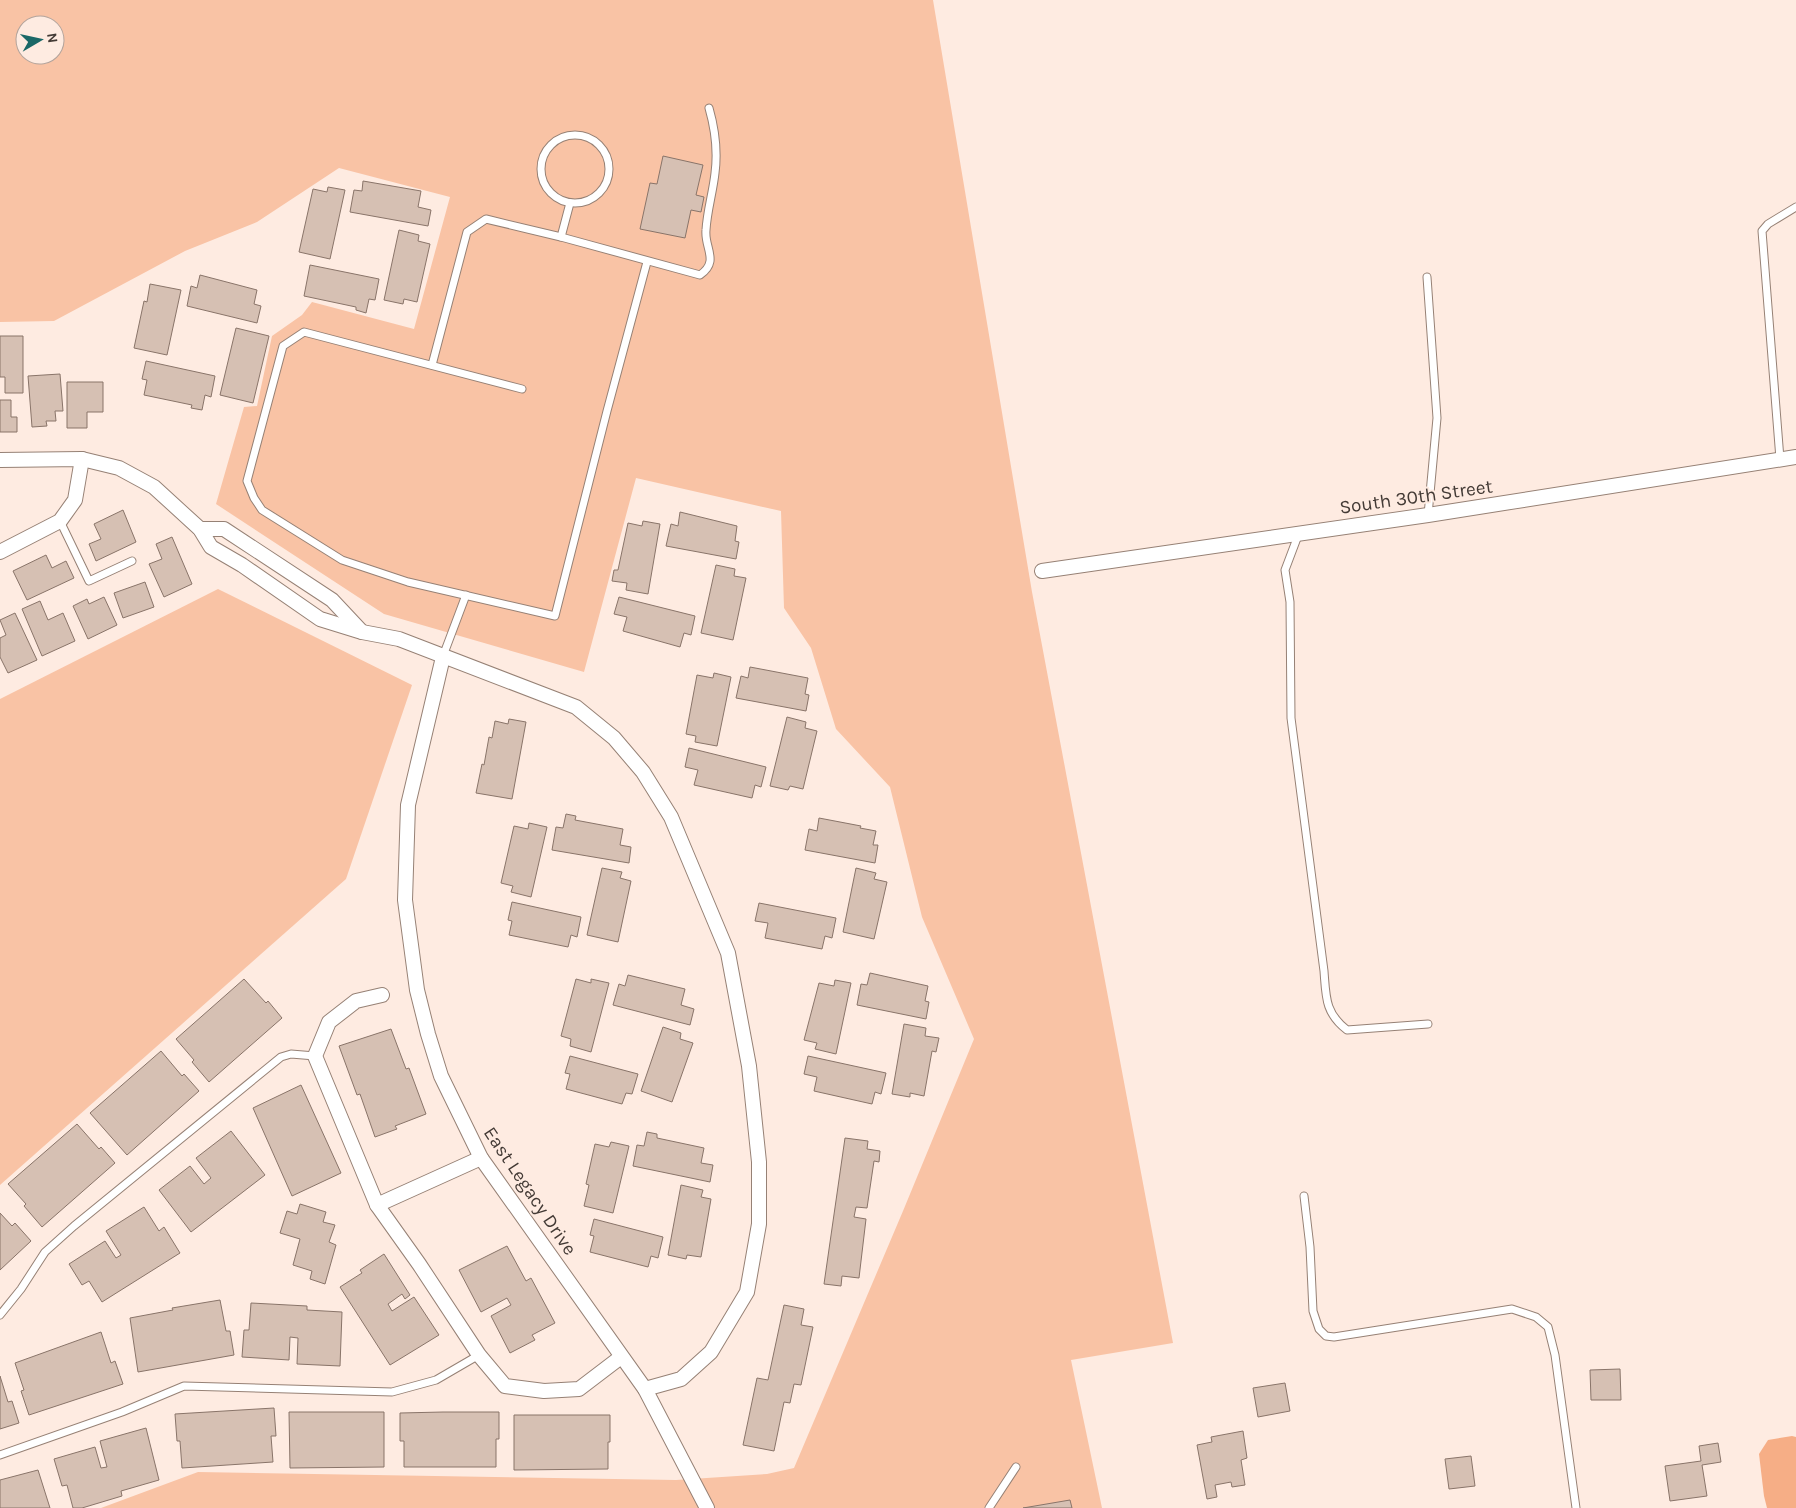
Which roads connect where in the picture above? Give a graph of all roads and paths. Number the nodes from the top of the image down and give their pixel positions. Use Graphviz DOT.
graph roads {
  1 [pos="709,108"];
  2 [pos="570,204"];
  3 [pos="1796,207"];
  4 [pos="561,237"];
  5 [pos="647,262"];
  6 [pos="1427,277"];
  7 [pos="432,365"];
  8 [pos="522,389"];
  9 [pos="1796,457"];
  10 [pos="82,459"];
  11 [pos="1780,459"];
  12 [pos="0,460"];
  13 [pos="1428,515"];
  14 [pos="60,521"];
  15 [pos="200,529"];
  16 [pos="1299,533"];
  17 [pos="0,552"];
  18 [pos="132,561"];
  19 [pos="289,570"];
  20 [pos="1042,571"];
  21 [pos="278,590"];
  22 [pos="466,595"];
  23 [pos="362,632"];
  24 [pos="443,657"];
  25 [pos="382,995"];
  26 [pos="1428,1024"];
  27 [pos="315,1056"];
  28 [pos="481,1158"];
  29 [pos="1304,1196"];
  30 [pos="377,1205"];
  31 [pos="0,1316"];
  32 [pos="479,1355"];
  33 [pos="621,1357"];
  34 [pos="645,1389"];
  35 [pos="0,1455"];
  36 [pos="1016,1467"];
  37 [pos="707,1508"];
  38 [pos="989,1508"];
  39 [pos="1576,1508"];
  1 -- 5 [label="lane"];
  2 -- 2 [label="lane"];
  2 -- 4 [label="lane"];
  3 -- 11 [label="lane"];
  4 -- 5 [label="lane"];
  4 -- 7 [label="lane"];
  5 -- 22 [label="lane"];
  6 -- 13 [label="lane"];
  7 -- 8 [label="lane"];
  7 -- 22 [label="lane"];
  9 -- 11 [label="street, South 30th Street"];
  10 -- 12 [label="street"];
  10 -- 14 [label="street"];
  10 -- 15 [label="street"];
  11 -- 13 [label="street, South 30th Street"];
  13 -- 16 [label="street, South 30th Street"];
  14 -- 17 [label="street"];
  14 -- 18 [label="lane"];
  15 -- 19 [label="street"];
  15 -- 21 [label="street"];
  16 -- 20 [label="street, South 30th Street"];
  16 -- 26 [label="lane"];
  19 -- 21 [label="street"];
  19 -- 23 [label="street"];
  21 -- 23 [label="street"];
  22 -- 24 [label="lane"];
  23 -- 24 [label="street"];
  24 -- 28 [label="street, East Legacy Drive"];
  24 -- 34 [label="street"];
  25 -- 27 [label="street"];
  27 -- 30 [label="street"];
  27 -- 31 [label="lane"];
  28 -- 30 [label="street"];
  28 -- 33 [label="street, East Legacy Drive"];
  29 -- 39 [label="lane"];
  30 -- 32 [label="street"];
  32 -- 33 [label="street"];
  32 -- 35 [label="lane"];
  33 -- 34 [label="street, East Legacy Drive"];
  34 -- 37 [label="street, East Legacy Drive"];
  36 -- 38 [label="lane"];
}
